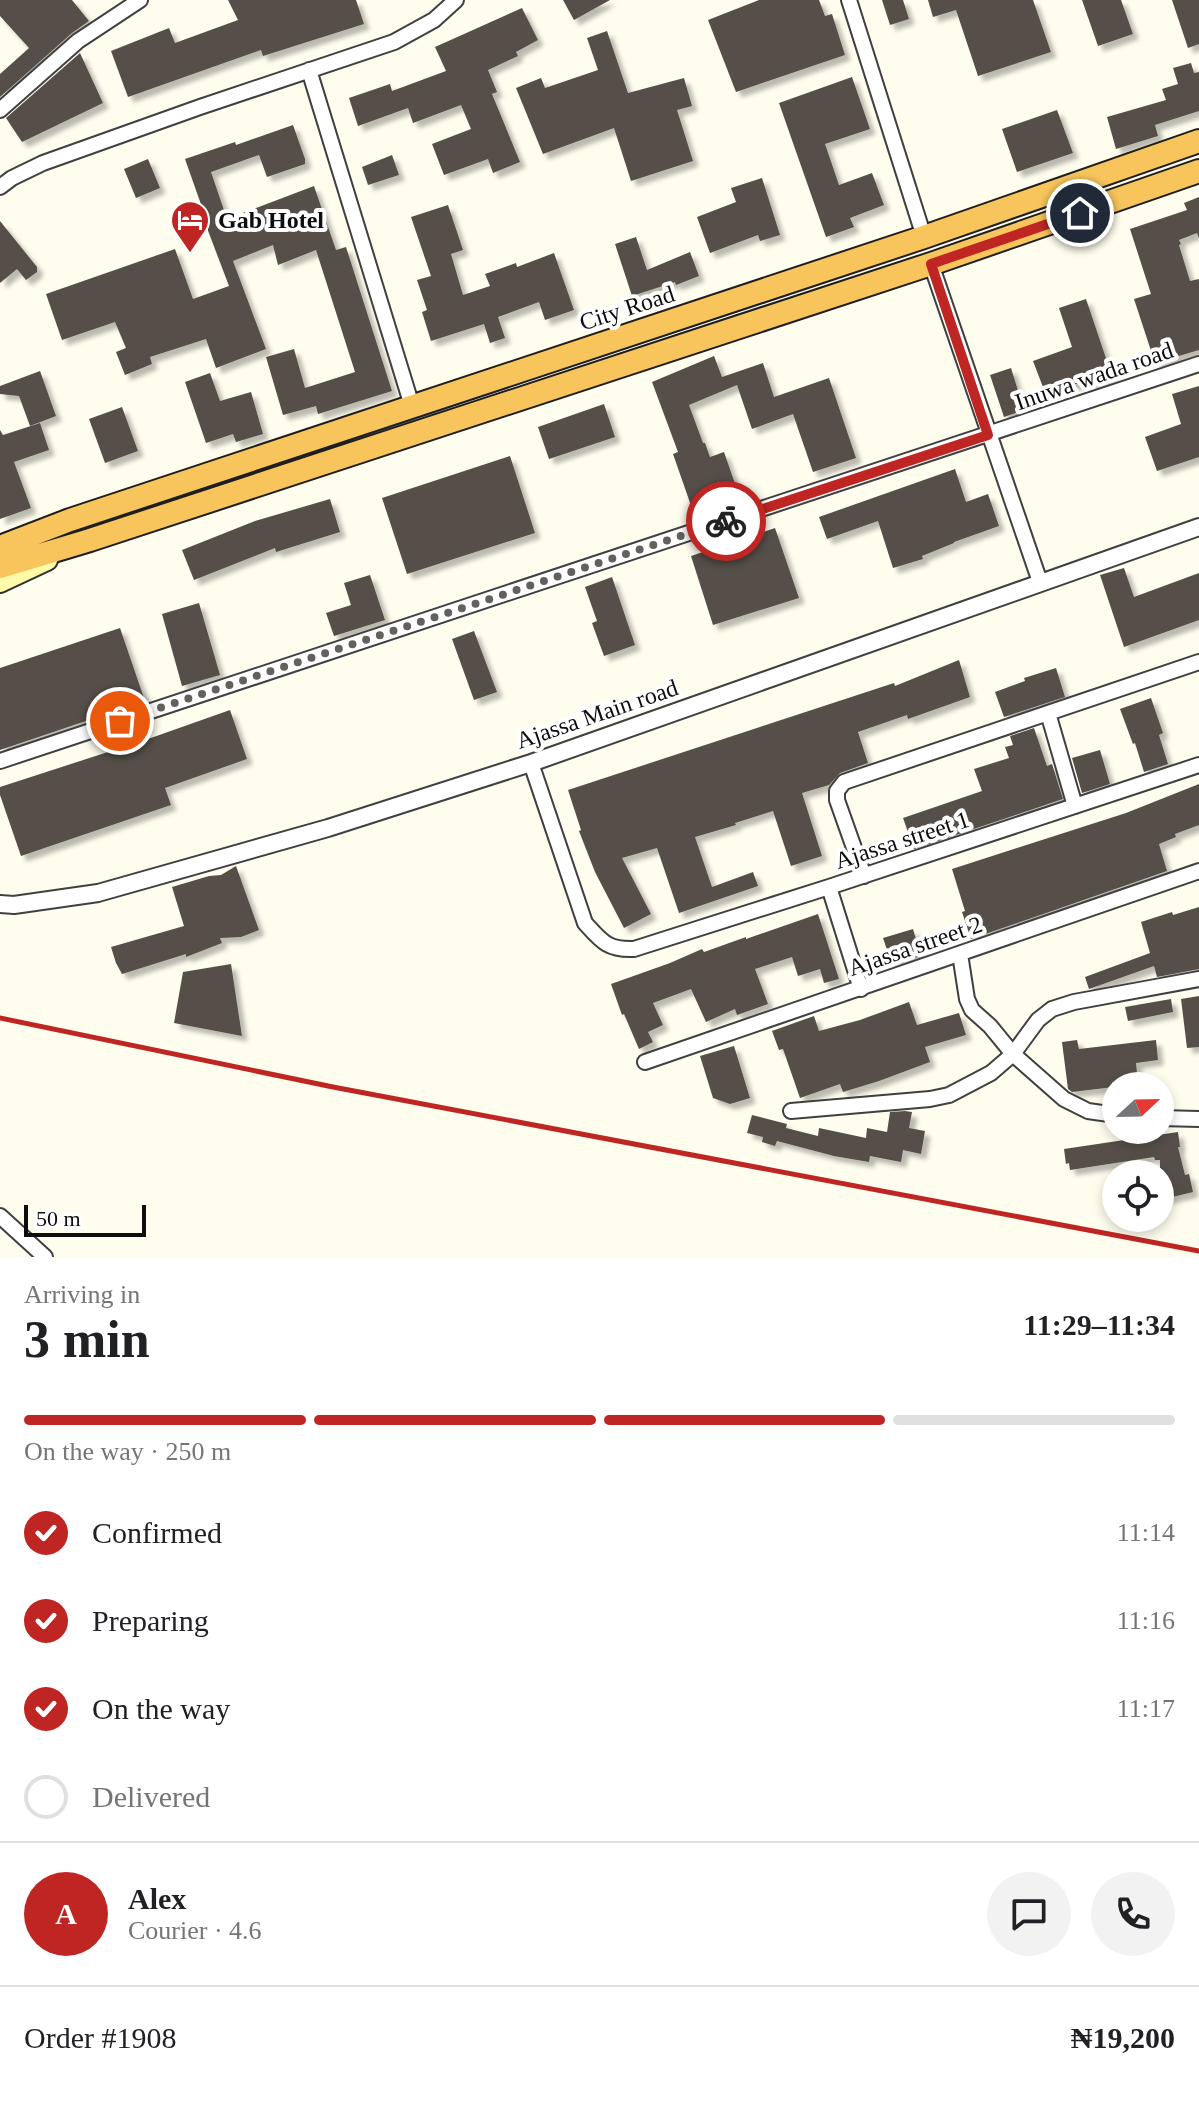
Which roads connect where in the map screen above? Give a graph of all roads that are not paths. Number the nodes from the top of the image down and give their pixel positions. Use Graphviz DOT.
graph roads {
  1 [pos="140,0"];
  2 [pos="456,0"];
  3 [pos="849,0"];
  4 [pos="309,70"];
  5 [pos="0,110"];
  6 [pos="1199,141"];
  7 [pos="1199,171"];
  8 [pos="0,187"];
  9 [pos="924,237"];
  10 [pos="931,264"];
  11 [pos="1199,364"];
  12 [pos="412,406"];
  13 [pos="988,435"];
  14 [pos="1199,527"];
  15 [pos="90,540"];
  16 [pos="6,550"];
  17 [pos="0,582"];
  18 [pos="1040,582"];
  19 [pos="1199,662"];
  20 [pos="1048,713"];
  21 [pos="0,761"];
  22 [pos="531,763"];
  23 [pos="1199,765"];
  24 [pos="1075,806"];
  25 [pos="1199,871"];
  26 [pos="864,876"];
  27 [pos="829,887"];
  28 [pos="0,904"];
  29 [pos="960,954"];
  30 [pos="1199,979"];
  31 [pos="861,989"];
  32 [pos="1013,1054"];
  33 [pos="645,1062"];
  34 [pos="791,1111"];
  35 [pos="1102,1113"];
  36 [pos="1174,1118"];
  37 [pos="1199,1119"];
  38 [pos="0,1216"];
  39 [pos="45,1257"];
  1 -- 5 [label="street"];
  2 -- 4 [label="street"];
  3 -- 9 [label="street"];
  4 -- 8 [label="street"];
  4 -- 12 [label="street"];
  6 -- 9 [label="highway, City Road"];
  7 -- 10 [label="highway, City Road"];
  9 -- 12 [label="highway, City Road"];
  10 -- 13 [label="street"];
  10 -- 15 [label="highway, City Road"];
  11 -- 13 [label="street, Inuwa wada road"];
  12 -- 16 [label="highway, City Road"];
  13 -- 18 [label="street"];
  13 -- 21 [label="street, Inuwa wada road"];
  14 -- 18 [label="street, Ajassa Main road"];
  15 -- 16 [label="highway, City Road"];
  15 -- 17 [label="main road, City Road"];
  18 -- 22 [label="street, Ajassa Main road"];
  19 -- 20 [label="street"];
  20 -- 24 [label="street"];
  20 -- 26 [label="street"];
  22 -- 27 [label="street, Ajassa street 1"];
  22 -- 28 [label="street, Ajassa Main road"];
  23 -- 24 [label="street, Ajassa street 1"];
  24 -- 26 [label="street, Ajassa street 1"];
  25 -- 29 [label="street, Ajassa street 2"];
  26 -- 27 [label="street, Ajassa street 1"];
  27 -- 31 [label="street"];
  29 -- 31 [label="street, Ajassa street 2"];
  29 -- 32 [label="street"];
  30 -- 32 [label="street"];
  31 -- 33 [label="street, Ajassa street 2"];
  32 -- 34 [label="street"];
  32 -- 35 [label="street"];
  36 -- 37 [label="street"];
  38 -- 39 [label="street"];
}
